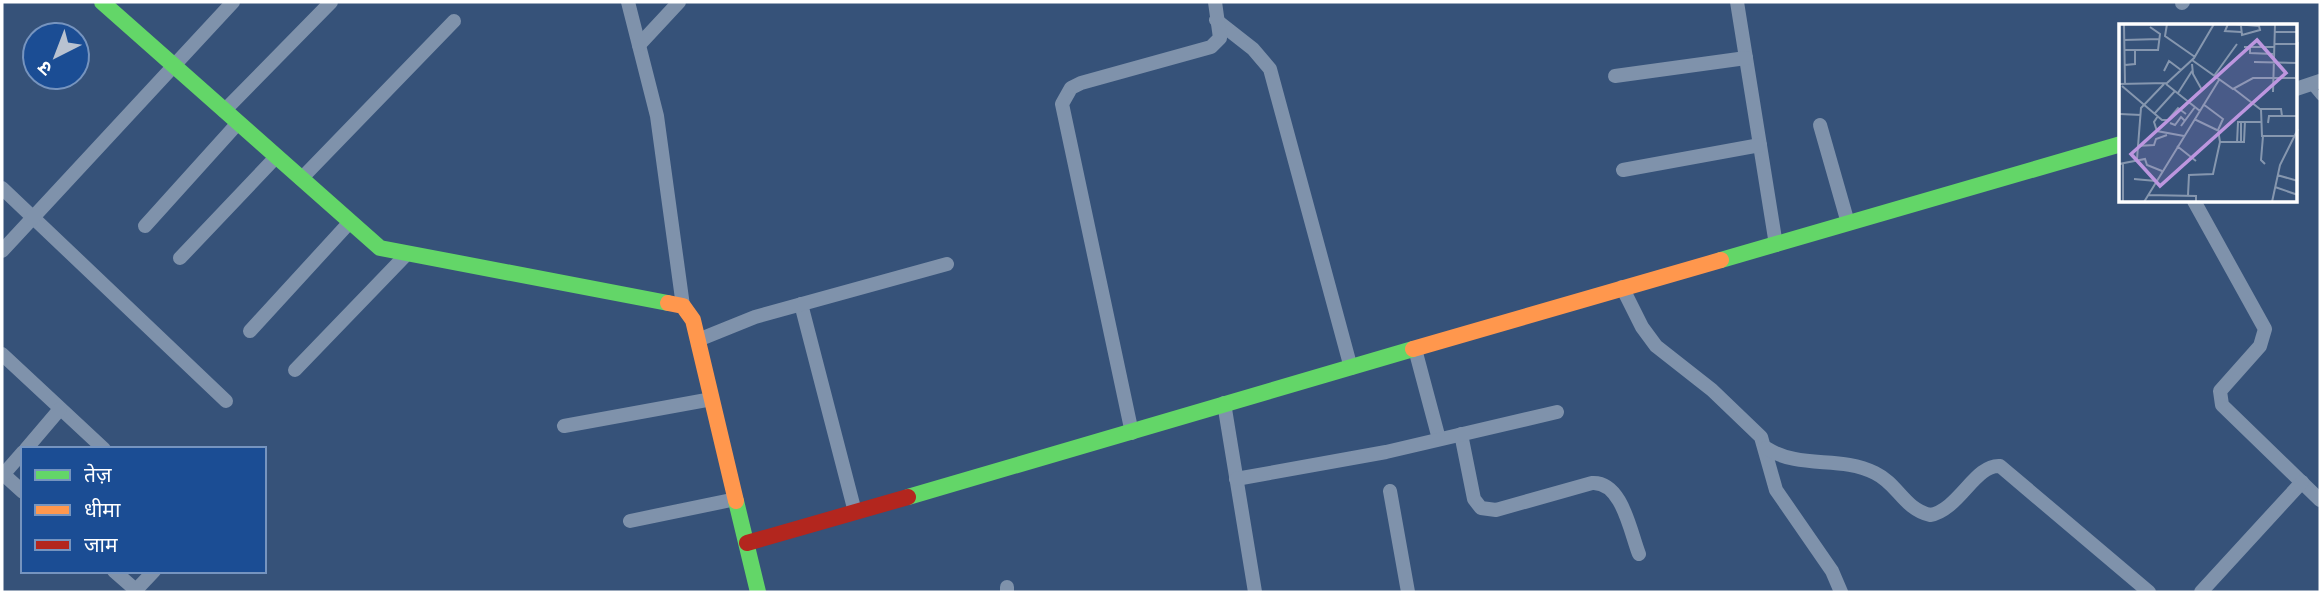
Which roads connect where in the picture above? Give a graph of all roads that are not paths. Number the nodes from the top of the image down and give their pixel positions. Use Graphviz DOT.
graph roads {
  1 [pos="102,2"];
  2 [pos="233,2"];
  3 [pos="331,2"];
  4 [pos="628,2"];
  5 [pos="679,2"];
  6 [pos="1215,2"];
  7 [pos="1737,2"];
  8 [pos="1216,20"];
  9 [pos="454,21"];
  10 [pos="639,45"];
  11 [pos="1746,58"];
  12 [pos="175,67"];
  13 [pos="1615,76"];
  14 [pos="2308,85"];
  15 [pos="2320,97"];
  16 [pos="224,110"];
  17 [pos="238,123"];
  18 [pos="1820,125"];
  19 [pos="1760,145"];
  20 [pos="2119,145"];
  21 [pos="276,157"];
  22 [pos="1623,170"];
  23 [pos="301,179"];
  24 [pos="2,188"];
  25 [pos="2195,203"];
  26 [pos="33,218"];
  27 [pos="349,223"];
  28 [pos="1848,223"];
  29 [pos="145,226"];
  30 [pos="1776,245"];
  31 [pos="2,251"];
  32 [pos="406,255"];
  33 [pos="180,258"];
  34 [pos="947,264"];
  35 [pos="1622,287"];
  36 [pos="801,304"];
  37 [pos="683,306"];
  38 [pos="250,331"];
  39 [pos="698,340"];
  40 [pos="1415,349"];
  41 [pos="2,354"];
  42 [pos="1351,368"];
  43 [pos="295,370"];
  44 [pos="712,399"];
  45 [pos="226,401"];
  46 [pos="1224,403"];
  47 [pos="60,409"];
  48 [pos="1557,412"];
  49 [pos="564,426"];
  50 [pos="1132,433"];
  51 [pos="1461,434"];
  52 [pos="1439,439"];
  53 [pos="27,447"];
  54 [pos="102,447"];
  55 [pos="1766,448"];
  56 [pos="21,453"];
  57 [pos="2,474"];
  58 [pos="1236,479"];
  59 [pos="2302,482"];
  60 [pos="21,490"];
  61 [pos="1390,491"];
  62 [pos="736,499"];
  63 [pos="2320,500"];
  64 [pos="855,512"];
  65 [pos="630,521"];
  66 [pos="747,543"];
  67 [pos="1639,554"];
  68 [pos="116,573"];
  69 [pos="152,573"];
  70 [pos="137,591"];
  71 [pos="758,592"];
  72 [pos="1255,592"];
  73 [pos="1408,592"];
  74 [pos="1841,592"];
  75 [pos="2149,592"];
  76 [pos="2201,592"];
  1 -- 12 [label="street"];
  2 -- 12 [label="street"];
  3 -- 16 [label="street"];
  4 -- 10 [label="street"];
  5 -- 10 [label="street"];
  6 -- 8 [label="street"];
  7 -- 11 [label="street"];
  8 -- 42 [label="street"];
  8 -- 50 [label="street"];
  9 -- 23 [label="street"];
  10 -- 37 [label="street"];
  11 -- 13 [label="street"];
  11 -- 19 [label="street"];
  12 -- 16 [label="street"];
  12 -- 26 [label="street"];
  14 -- 15 [label="lane"];
  16 -- 17 [label="street"];
  17 -- 21 [label="street"];
  17 -- 29 [label="street"];
  18 -- 28 [label="street"];
  19 -- 22 [label="street"];
  19 -- 30 [label="street"];
  20 -- 28 [label="street"];
  21 -- 23 [label="street"];
  21 -- 33 [label="street"];
  23 -- 27 [label="street"];
  24 -- 26 [label="street"];
  25 -- 59 [label="street"];
  26 -- 31 [label="street"];
  26 -- 45 [label="street"];
  27 -- 32 [label="street"];
  27 -- 38 [label="street"];
  28 -- 30 [label="street"];
  30 -- 35 [label="street"];
  32 -- 37 [label="street"];
  32 -- 43 [label="street"];
  34 -- 36 [label="street"];
  35 -- 40 [label="street"];
  35 -- 55 [label="street"];
  36 -- 39 [label="street"];
  36 -- 64 [label="street"];
  37 -- 39 [label="street"];
  39 -- 44 [label="street"];
  40 -- 42 [label="street"];
  40 -- 52 [label="street"];
  41 -- 47 [label="street"];
  42 -- 46 [label="street"];
  44 -- 49 [label="street"];
  44 -- 62 [label="street"];
  46 -- 50 [label="street"];
  46 -- 58 [label="street"];
  47 -- 53 [label="street"];
  47 -- 54 [label="street"];
  48 -- 51 [label="street"];
  50 -- 64 [label="street"];
  51 -- 52 [label="street"];
  51 -- 67 [label="street"];
  52 -- 58 [label="street"];
  55 -- 74 [label="street"];
  55 -- 75 [label="street"];
  56 -- 57 [label="street"];
  57 -- 60 [label="street"];
  58 -- 72 [label="street"];
  59 -- 63 [label="street"];
  59 -- 76 [label="street"];
  61 -- 73 [label="street"];
  62 -- 65 [label="street"];
  62 -- 66 [label="street"];
  64 -- 66 [label="street"];
  66 -- 71 [label="street"];
  68 -- 70 [label="street"];
  69 -- 70 [label="street"];
}
